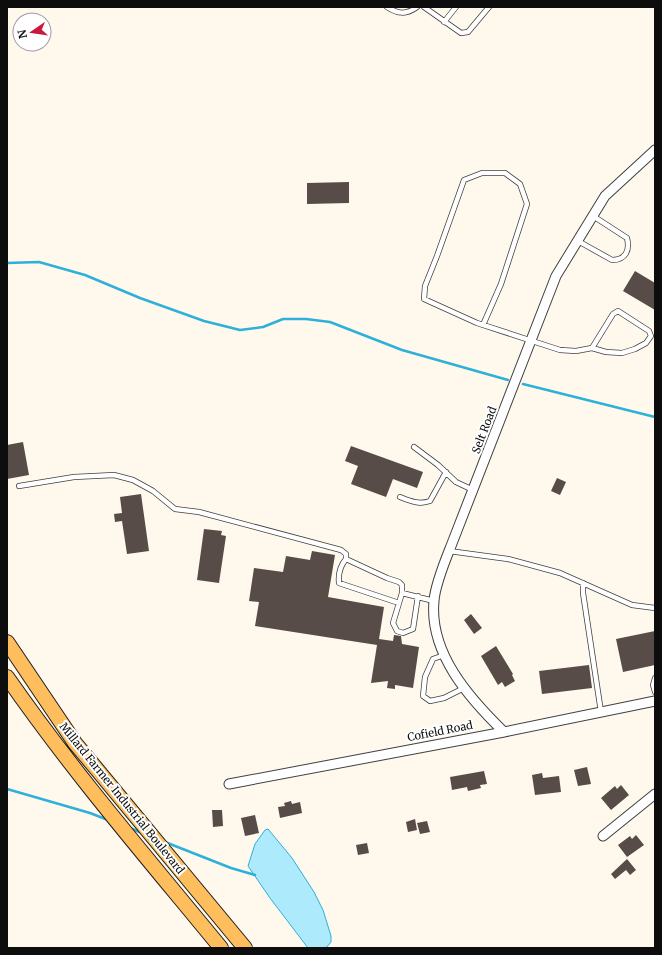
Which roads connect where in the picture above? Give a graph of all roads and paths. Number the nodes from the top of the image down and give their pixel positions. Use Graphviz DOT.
graph roads {
  1 [pos="387,7"];
  2 [pos="417,7"];
  3 [pos="424,7"];
  4 [pos="456,7"];
  5 [pos="489,7"];
  6 [pos="444,22"];
  7 [pos="655,150"];
  8 [pos="593,216"];
  9 [pos="578,241"];
  10 [pos="483,325"];
  11 [pos="531,341"];
  12 [pos="592,348"];
  13 [pos="414,448"];
  14 [pos="446,472"];
  15 [pos="19,486"];
  16 [pos="473,490"];
  17 [pos="400,497"];
  18 [pos="449,551"];
  19 [pos="346,559"];
  20 [pos="584,583"];
  21 [pos="402,592"];
  22 [pos="418,596"];
  23 [pos="434,601"];
  24 [pos="399,603"];
  25 [pos="655,608"];
  26 [pos="7,642"];
  27 [pos="444,655"];
  28 [pos="7,677"];
  29 [pos="655,678"];
  30 [pos="464,688"];
  31 [pos="655,692"];
  32 [pos="655,701"];
  33 [pos="601,712"];
  34 [pos="504,732"];
  35 [pos="229,784"];
  36 [pos="655,794"];
  37 [pos="603,836"];
  38 [pos="221,948"];
  39 [pos="245,948"];
  1 -- 2 [label="lane"];
  3 -- 6 [label="lane"];
  4 -- 6 [label="lane"];
  5 -- 6 [label="lane"];
  7 -- 8 [label="street, Selt Road"];
  8 -- 9 [label="street, Selt Road"];
  8 -- 9 [label="lane"];
  9 -- 11 [label="street, Selt Road"];
  10 -- 10 [label="lane"];
  10 -- 11 [label="lane"];
  11 -- 12 [label="lane"];
  11 -- 16 [label="street, Selt Road"];
  12 -- 12 [label="lane"];
  13 -- 14 [label="lane"];
  14 -- 16 [label="lane"];
  14 -- 17 [label="lane"];
  15 -- 19 [label="lane"];
  16 -- 18 [label="street, Selt Road"];
  18 -- 20 [label="lane"];
  18 -- 23 [label="street, Selt Road"];
  19 -- 21 [label="lane"];
  19 -- 24 [label="lane"];
  20 -- 25 [label="lane"];
  20 -- 33 [label="lane"];
  21 -- 22 [label="lane"];
  21 -- 24 [label="lane"];
  22 -- 23 [label="lane"];
  22 -- 24 [label="lane"];
  23 -- 27 [label="street, Selt Road"];
  26 -- 39 [label="main road, Millard Farmer Industrial Boulevard"];
  27 -- 30 [label="street, Selt Road"];
  27 -- 30 [label="lane"];
  28 -- 38 [label="main road, Millard Farmer Industrial Boulevard"];
  29 -- 31 [label="lane"];
  30 -- 34 [label="street, Selt Road"];
  32 -- 33 [label="street, Cofield Road"];
  33 -- 34 [label="street, Cofield Road"];
  34 -- 35 [label="street, Cofield Road"];
  36 -- 37 [label="street"];
}
